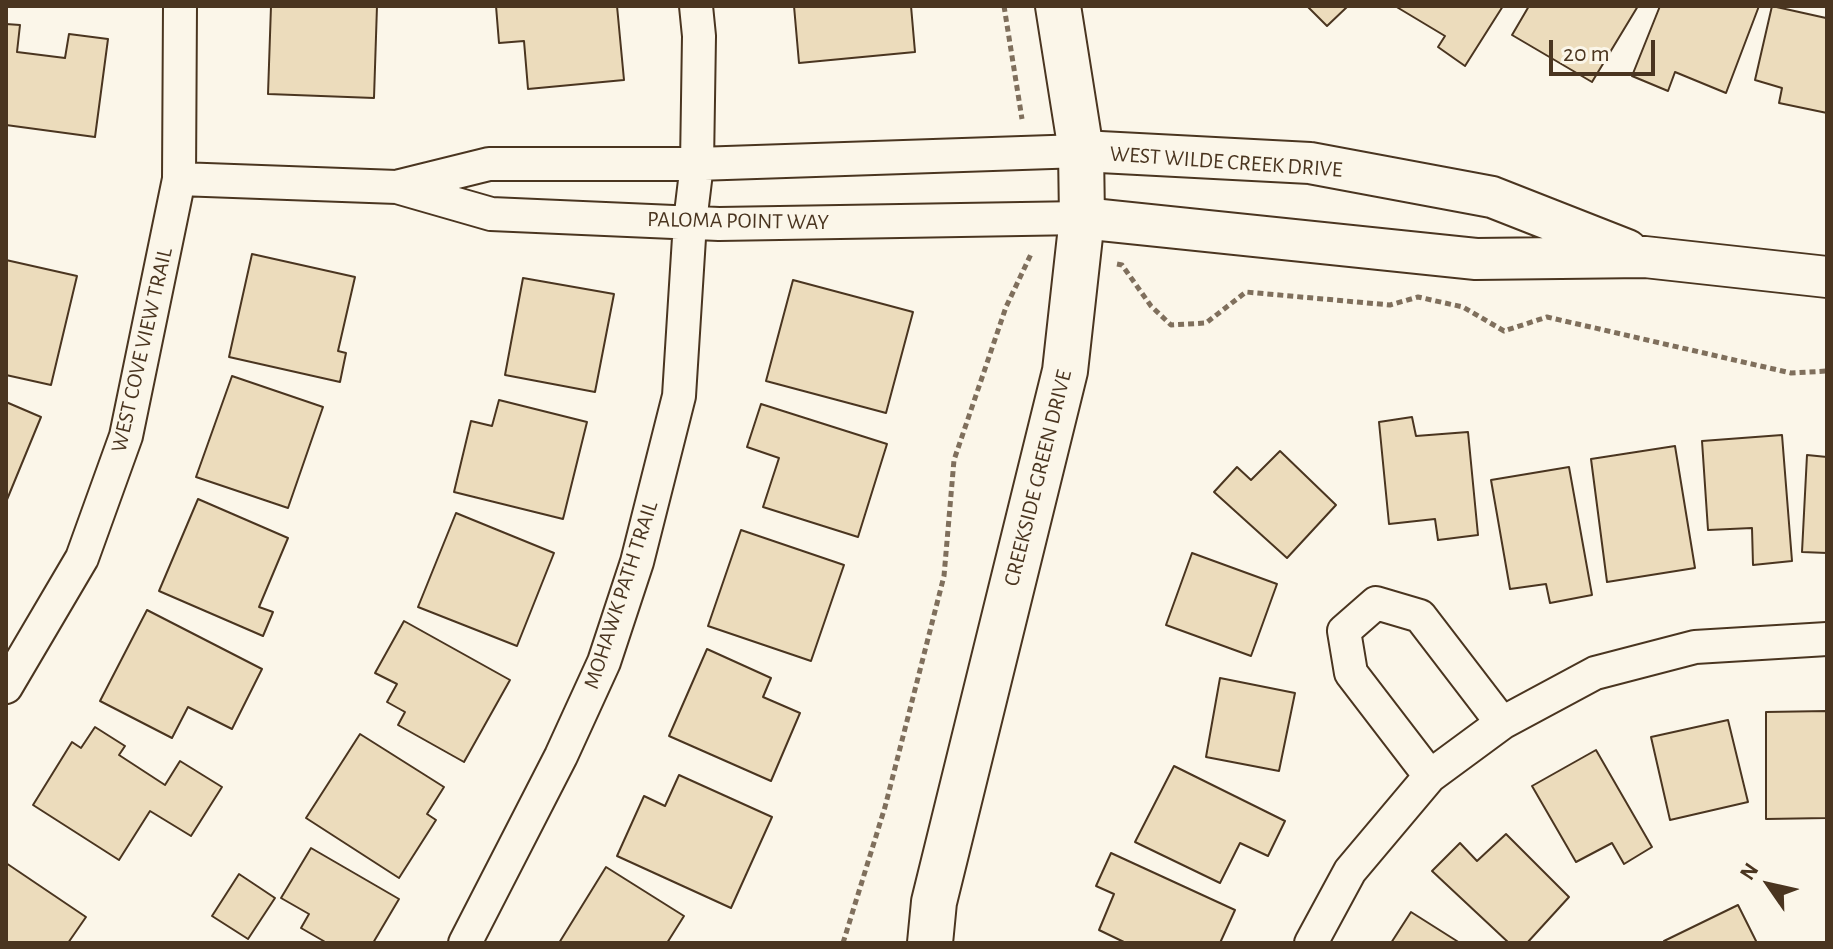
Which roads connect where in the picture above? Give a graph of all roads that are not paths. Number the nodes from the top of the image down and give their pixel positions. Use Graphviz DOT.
graph roads {
  1 [pos="180,6"];
  2 [pos="696,6"];
  3 [pos="1058,6"];
  4 [pos="1081,151"];
  5 [pos="697,164"];
  6 [pos="179,179"];
  7 [pos="397,187"];
  8 [pos="1082,218"];
  9 [pos="690,222"];
  10 [pos="1645,257"];
  11 [pos="1827,277"];
  12 [pos="1827,639"];
  13 [pos="6,687"];
  14 [pos="1502,723"];
  15 [pos="1430,776"];
  16 [pos="465,943"];
  17 [pos="930,943"];
  18 [pos="1311,943"];
  1 -- 6 [label="street, WEST COVE VIEW TRAIL"];
  2 -- 5 [label="street, MOHAWK PATH TRAIL"];
  3 -- 4 [label="main road, CREEKSIDE GREEN DRIVE"];
  4 -- 5 [label="street, PALOMA POINT WAY"];
  4 -- 8 [label="main road, CREEKSIDE GREEN DRIVE"];
  4 -- 10 [label="street, WEST WILDE CREEK DRIVE"];
  5 -- 7 [label="street, PALOMA POINT WAY"];
  5 -- 9 [label="street, MOHAWK PATH TRAIL"];
  6 -- 7 [label="street, PALOMA POINT WAY"];
  6 -- 13 [label="street, WEST COVE VIEW TRAIL"];
  7 -- 9 [label="street, PALOMA POINT WAY"];
  8 -- 9 [label="street, PALOMA POINT WAY"];
  8 -- 10 [label="street, WEST WILDE CREEK DRIVE"];
  8 -- 17 [label="main road, CREEKSIDE GREEN DRIVE"];
  9 -- 16 [label="street, MOHAWK PATH TRAIL"];
  10 -- 11 [label="street, WEST WILDE CREEK DRIVE"];
  12 -- 14 [label="street"];
  14 -- 15 [label="street"];
  14 -- 15 [label="street"];
  15 -- 18 [label="street"];
}
